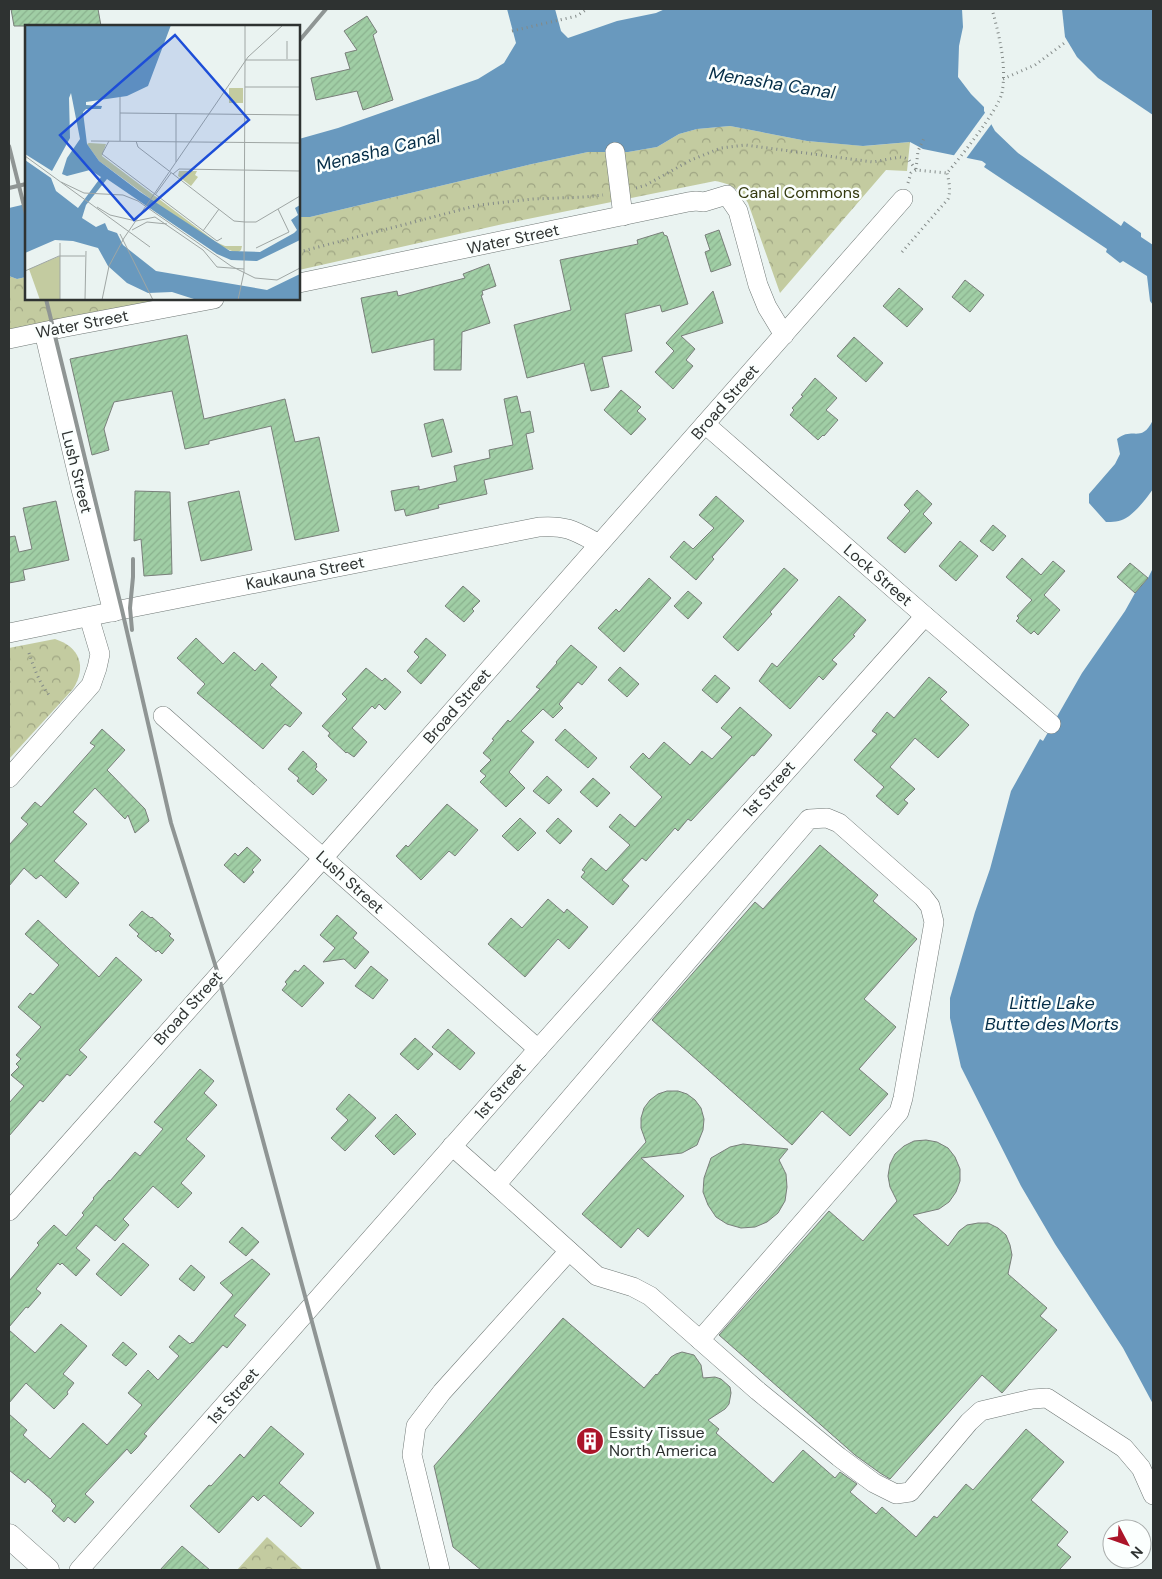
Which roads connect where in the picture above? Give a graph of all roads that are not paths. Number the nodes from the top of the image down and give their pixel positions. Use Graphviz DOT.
graph roads {
  1 [pos="615,152"];
  2 [pos="903,199"];
  3 [pos="623,216"];
  4 [pos="300,283"];
  5 [pos="209,300"];
  6 [pos="44,332"];
  7 [pos="784,335"];
  8 [pos="9,339"];
  9 [pos="706,424"];
  10 [pos="599,544"];
  11 [pos="113,612"];
  12 [pos="925,616"];
  13 [pos="89,617"];
  14 [pos="9,633"];
  15 [pos="162,716"];
  16 [pos="1051,724"];
  17 [pos="9,778"];
  18 [pos="323,858"];
  19 [pos="538,1048"];
  20 [pos="452,1146"];
  21 [pos="496,1185"];
  22 [pos="9,1211"];
  23 [pos="569,1252"];
  24 [pos="700,1340"];
  25 [pos="1153,1495"];
  26 [pos="9,1536"];
  27 [pos="47,1570"];
  28 [pos="79,1570"];
  29 [pos="440,1570"];
  1 -- 3 [label="street"];
  2 -- 7 [label="street, Broad Street"];
  3 -- 4 [label="street, Water Street"];
  3 -- 7 [label="street, Water Street"];
  5 -- 6 [label="street, Water Street"];
  6 -- 8 [label="street, Water Street"];
  6 -- 11 [label="street, Lush Street"];
  7 -- 9 [label="street, Broad Street"];
  9 -- 10 [label="street, Broad Street"];
  9 -- 12 [label="street, Lock Street"];
  10 -- 11 [label="street, Kaukauna Street"];
  10 -- 18 [label="street, Broad Street"];
  11 -- 13 [label="street, Kaukauna Street"];
  12 -- 16 [label="street, Lock Street"];
  12 -- 19 [label="street, 1st Street"];
  13 -- 14 [label="street, Kaukauna Street"];
  13 -- 17 [label="street"];
  15 -- 18 [label="street, Lush Street"];
  18 -- 19 [label="street, Lush Street"];
  18 -- 22 [label="street, Broad Street"];
  19 -- 20 [label="street, 1st Street"];
  20 -- 21 [label="street"];
  20 -- 28 [label="street, 1st Street"];
  21 -- 23 [label="street"];
  21 -- 24 [label="street"];
  23 -- 24 [label="street"];
  23 -- 29 [label="street"];
  24 -- 25 [label="street"];
  26 -- 27 [label="main road"];
}
